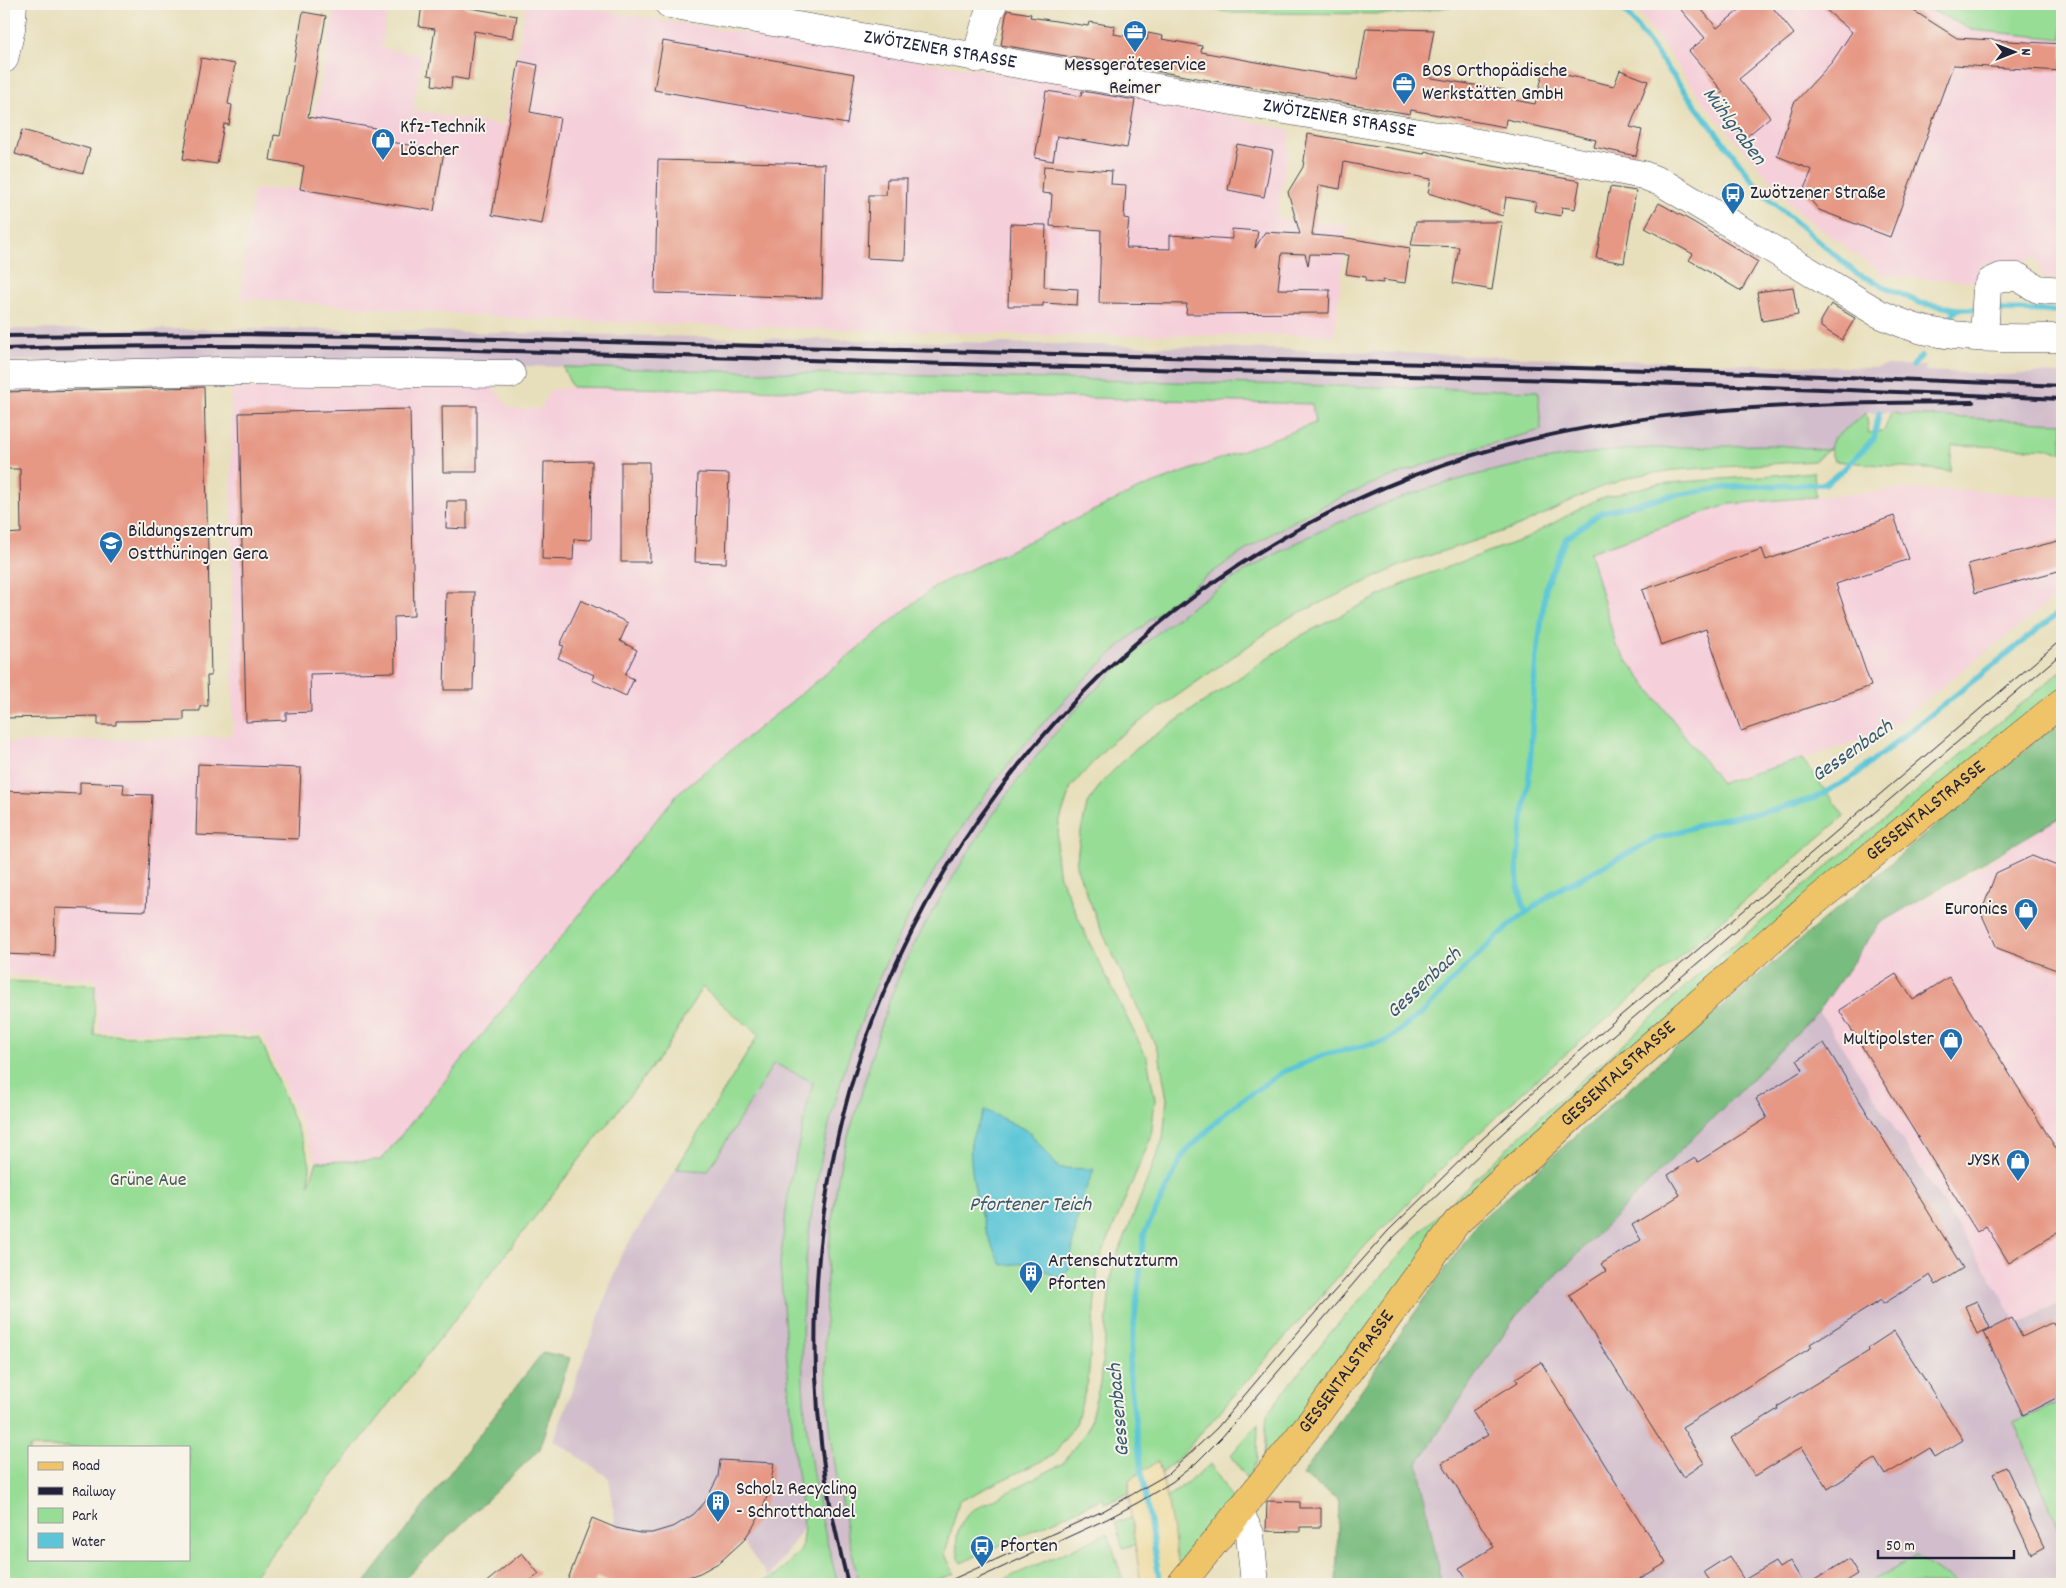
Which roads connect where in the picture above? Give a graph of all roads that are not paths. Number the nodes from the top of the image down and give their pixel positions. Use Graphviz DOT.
graph roads {
  1 [pos="13,4"];
  2 [pos="669,4"];
  3 [pos="993,4"];
  4 [pos="976,58"];
  5 [pos="4,59"];
  6 [pos="2062,291"];
  7 [pos="1985,330"];
  8 [pos="2062,338"];
  9 [pos="511,374"];
  10 [pos="4,376"];
  11 [pos="2062,702"];
  12 [pos="1239,1512"];
  13 [pos="1181,1584"];
  14 [pos="1255,1584"];
  1 -- 5 [label="street"];
  2 -- 4 [label="street, ZWÖTZENER STRASSE"];
  3 -- 4 [label="street"];
  4 -- 7 [label="street, ZWÖTZENER STRASSE"];
  6 -- 7 [label="street"];
  7 -- 8 [label="street, ZWÖTZENER STRASSE"];
  9 -- 10 [label="street"];
  11 -- 12 [label="main road, GESSENTALSTRASSE"];
  12 -- 13 [label="main road, GESSENTALSTRASSE"];
  12 -- 14 [label="street"];
}
